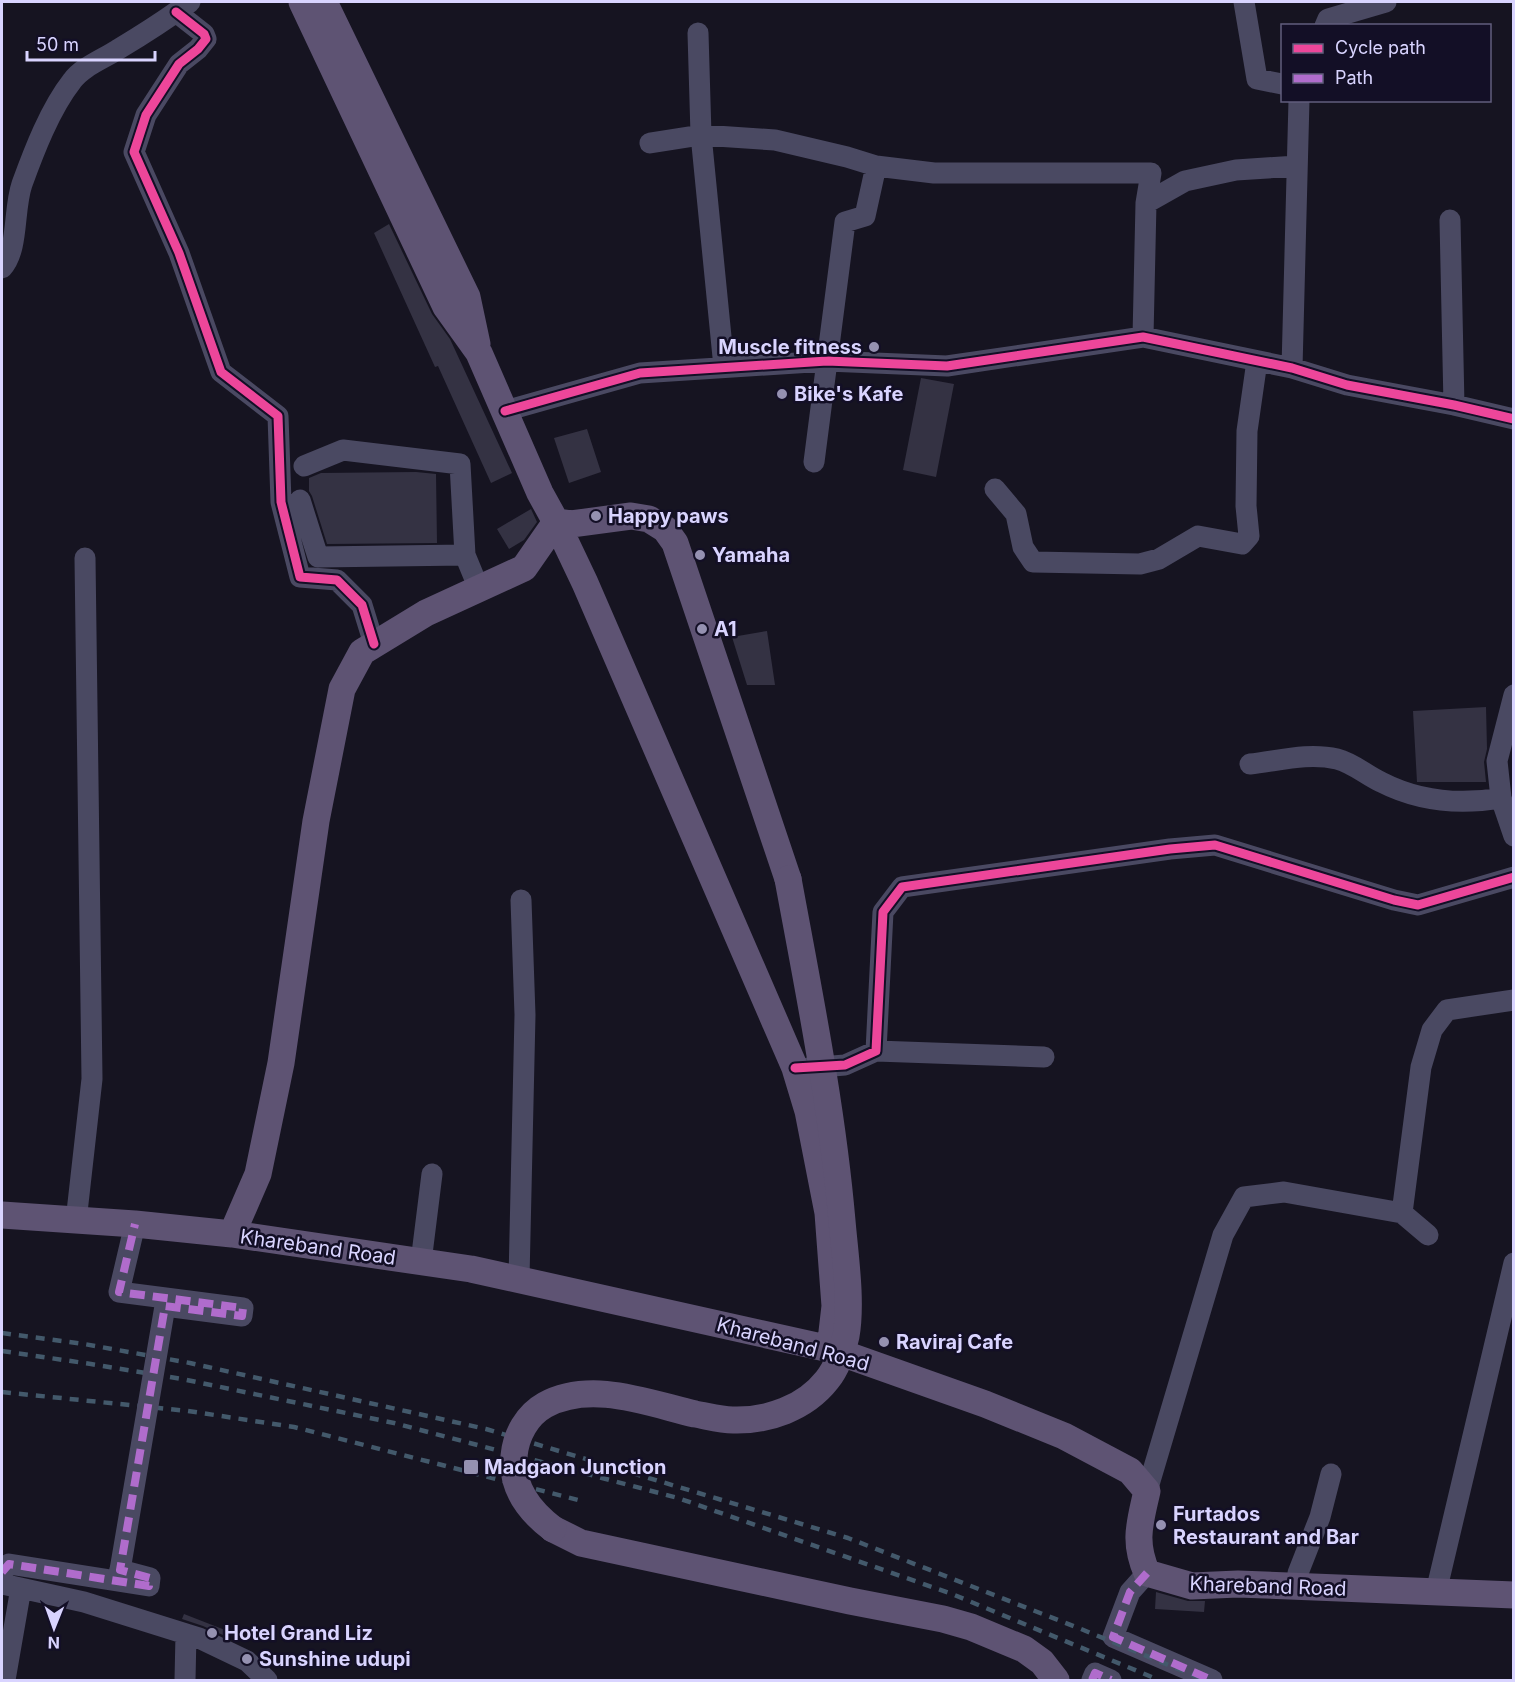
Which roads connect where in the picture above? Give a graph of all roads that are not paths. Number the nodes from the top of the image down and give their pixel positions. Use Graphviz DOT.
graph roads {
  1 [pos="302,2"];
  2 [pos="324,2"];
  3 [pos="1244,2"];
  4 [pos="1386,2"];
  5 [pos="183,7"];
  6 [pos="1328,15"];
  7 [pos="698,33"];
  8 [pos="331,41"];
  9 [pos="1281,84"];
  10 [pos="1299,102"];
  11 [pos="702,135"];
  12 [pos="650,143"];
  13 [pos="876,166"];
  14 [pos="1297,166"];
  15 [pos="1146,203"];
  16 [pos="1450,220"];
  17 [pos="2,268"];
  18 [pos="1143,337"];
  19 [pos="827,361"];
  20 [pos="1257,361"];
  21 [pos="724,367"];
  22 [pos="1293,368"];
  23 [pos="1454,405"];
  24 [pos="505,411"];
  25 [pos="1514,419"];
  26 [pos="814,462"];
  27 [pos="304,466"];
  28 [pos="995,489"];
  29 [pos="300,500"];
  30 [pos="556,522"];
  31 [pos="465,555"];
  32 [pos="85,558"];
  33 [pos="478,589"];
  34 [pos="374,644"];
  35 [pos="1514,695"];
  36 [pos="1250,764"];
  37 [pos="1501,798"];
  38 [pos="1514,836"];
  39 [pos="1514,877"];
  40 [pos="521,900"];
  41 [pos="1514,1000"];
  42 [pos="876,1051"];
  43 [pos="1044,1057"];
  44 [pos="795,1068"];
  45 [pos="432,1174"];
  46 [pos="1402,1213"];
  47 [pos="2,1215"];
  48 [pos="76,1221"];
  49 [pos="135,1224"];
  50 [pos="232,1234"];
  51 [pos="1428,1235"];
  52 [pos="422,1262"];
  53 [pos="1514,1263"];
  54 [pos="519,1280"];
  55 [pos="1504,1340"];
  56 [pos="831,1349"];
  57 [pos="1331,1474"];
  58 [pos="1147,1491"];
  59 [pos="2,1572"];
  60 [pos="1147,1573"];
  61 [pos="11,1586"];
  62 [pos="1298,1587"];
  63 [pos="1436,1592"];
  64 [pos="1514,1595"];
  65 [pos="186,1634"];
  66 [pos="5,1680"];
  67 [pos="185,1680"];
  68 [pos="267,1680"];
  69 [pos="1056,1680"];
  70 [pos="1092,1680"];
  71 [pos="1111,1680"];
  72 [pos="1212,1680"];
  1 -- 8 [label="main road"];
  2 -- 8 [label="main road"];
  3 -- 9 [label="street"];
  4 -- 6 [label="street"];
  5 -- 17 [label="street"];
  5 -- 34 [label="street"];
  7 -- 11 [label="street"];
  8 -- 24 [label="main road"];
  10 -- 14 [label="street"];
  11 -- 12 [label="street"];
  11 -- 13 [label="street"];
  11 -- 21 [label="street"];
  13 -- 15 [label="street"];
  13 -- 19 [label="street"];
  14 -- 15 [label="street"];
  14 -- 22 [label="street"];
  15 -- 18 [label="street"];
  16 -- 23 [label="street"];
  18 -- 19 [label="street"];
  18 -- 20 [label="street"];
  19 -- 21 [label="street"];
  19 -- 26 [label="street"];
  20 -- 22 [label="street"];
  20 -- 28 [label="street"];
  21 -- 24 [label="street"];
  22 -- 23 [label="street"];
  23 -- 25 [label="street"];
  24 -- 30 [label="main road"];
  27 -- 31 [label="street"];
  29 -- 31 [label="street"];
  30 -- 33 [label="main road"];
  30 -- 44 [label="main road"];
  30 -- 69 [label="main road, bridge"];
  31 -- 33 [label="street"];
  32 -- 48 [label="street"];
  33 -- 34 [label="main road"];
  34 -- 50 [label="main road"];
  35 -- 37 [label="street"];
  36 -- 37 [label="street"];
  37 -- 38 [label="street"];
  39 -- 42 [label="street"];
  40 -- 54 [label="street"];
  41 -- 46 [label="street"];
  42 -- 43 [label="street"];
  42 -- 44 [label="street"];
  44 -- 56 [label="main road"];
  45 -- 52 [label="street"];
  46 -- 51 [label="street"];
  46 -- 58 [label="street"];
  47 -- 48 [label="main road, Khareband Road"];
  48 -- 49 [label="main road, Khareband Road"];
  49 -- 50 [label="main road, Khareband Road"];
  49 -- 59 [label="street, bridge"];
  50 -- 52 [label="main road, Khareband Road"];
  52 -- 54 [label="main road, Khareband Road"];
  53 -- 55 [label="street"];
  54 -- 56 [label="main road, Khareband Road"];
  55 -- 63 [label="street"];
  56 -- 58 [label="main road, Khareband Road"];
  57 -- 62 [label="street"];
  58 -- 60 [label="main road"];
  60 -- 62 [label="main road, Khareband Road"];
  60 -- 72 [label="street"];
  61 -- 65 [label="street"];
  61 -- 66 [label="street"];
  62 -- 63 [label="main road, Khareband Road"];
  63 -- 64 [label="main road, Khareband Road"];
  65 -- 67 [label="street"];
  65 -- 68 [label="street"];
  70 -- 71 [label="street"];
}
